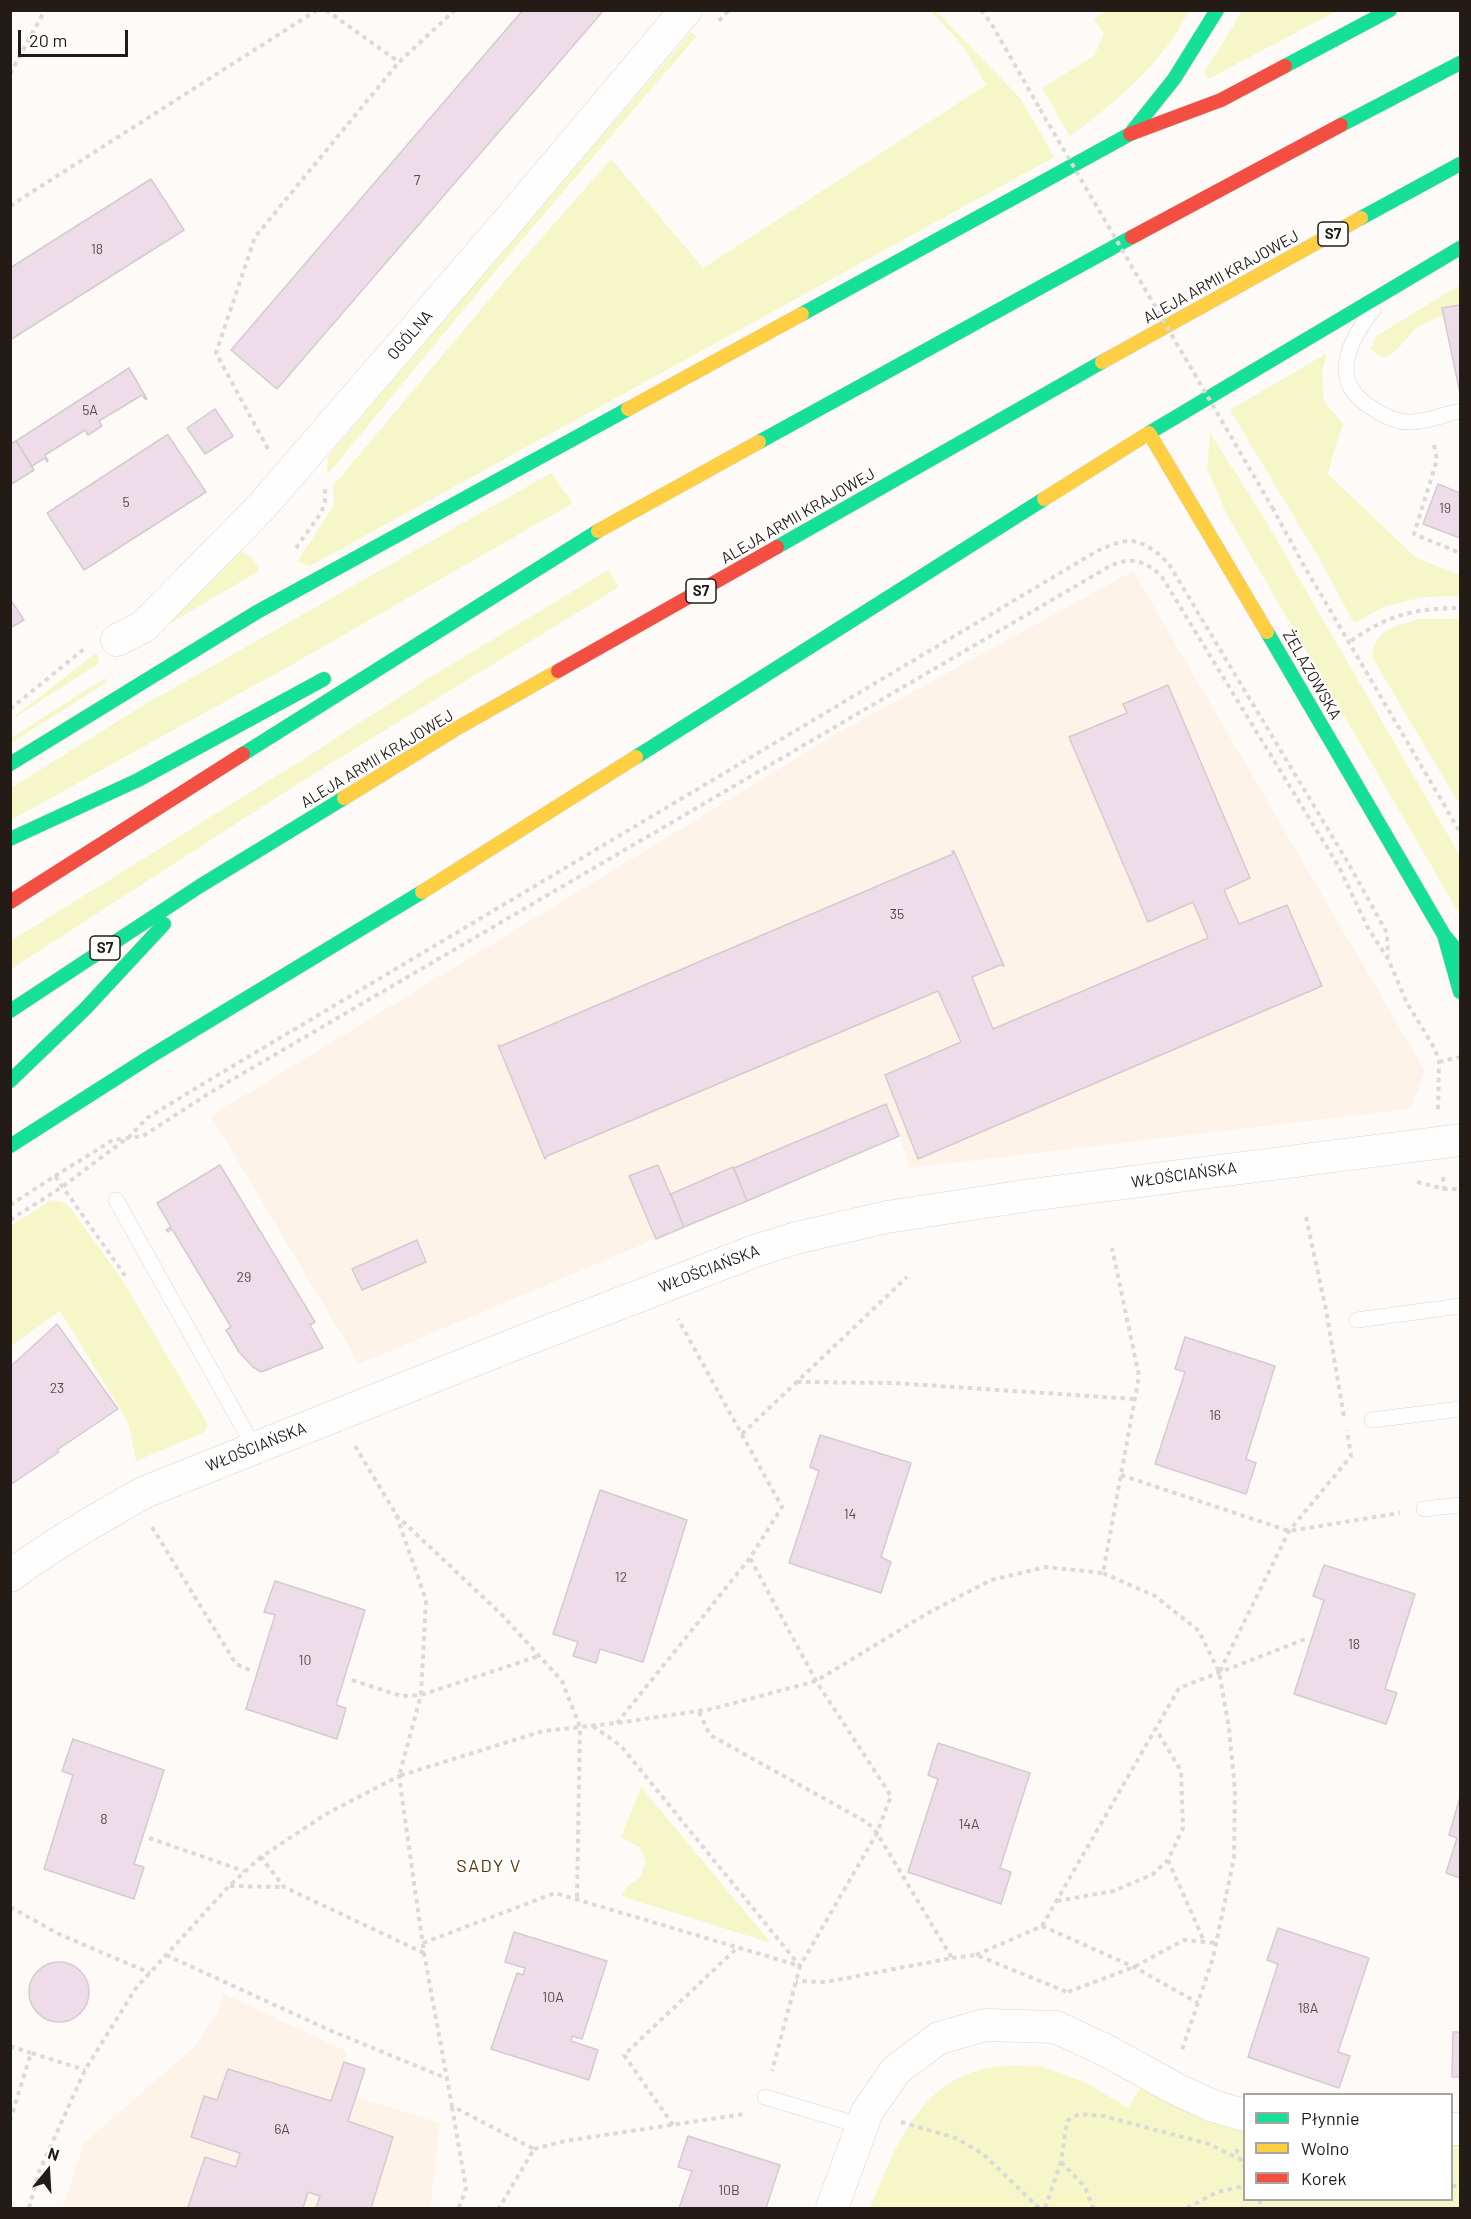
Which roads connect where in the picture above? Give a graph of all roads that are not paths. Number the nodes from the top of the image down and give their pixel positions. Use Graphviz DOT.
graph roads {
  1 [pos="686,10"];
  2 [pos="1217,10"];
  3 [pos="1390,10"];
  4 [pos="1461,63"];
  5 [pos="1130,134"];
  6 [pos="1461,164"];
  7 [pos="1461,248"];
  8 [pos="1387,291"];
  9 [pos="1461,411"];
  10 [pos="1149,433"];
  11 [pos="576,543"];
  12 [pos="409,633"];
  13 [pos="117,640"];
  14 [pos="336,672"];
  15 [pos="10,764"];
  16 [pos="10,839"];
  17 [pos="200,886"];
  18 [pos="10,902"];
  19 [pos="1444,935"];
  20 [pos="1461,954"];
  21 [pos="1461,992"];
  22 [pos="10,1011"];
  23 [pos="10,1081"];
  24 [pos="1461,1140"];
  25 [pos="10,1146"];
  26 [pos="116,1200"];
  27 [pos="1461,1306"];
  28 [pos="1357,1320"];
  29 [pos="1461,1409"];
  30 [pos="1372,1420"];
  31 [pos="254,1447"];
  32 [pos="1461,1505"];
  33 [pos="1425,1509"];
  34 [pos="10,1576"];
  35 [pos="765,2097"];
  36 [pos="1243,2114"];
  37 [pos="865,2119"];
  38 [pos="832,2208"];
  1 -- 13 [label="street, OGÓLNA"];
  2 -- 5 [label="main road"];
  3 -- 5 [label="main road"];
  4 -- 11 [label="main road"];
  5 -- 15 [label="main road"];
  6 -- 17 [label="main road, ALEJA ARMII KRAJOWEJ / S7"];
  7 -- 8 [label="main road"];
  8 -- 9 [label="lane"];
  8 -- 10 [label="main road"];
  10 -- 19 [label="main road, ŻELAZOWSKA"];
  10 -- 25 [label="main road"];
  11 -- 12 [label="main road"];
  11 -- 18 [label="main road"];
  14 -- 16 [label="main road"];
  17 -- 22 [label="main road, ALEJA ARMII KRAJOWEJ / S7"];
  17 -- 23 [label="main road"];
  19 -- 20 [label="main road, ŻELAZOWSKA"];
  19 -- 21 [label="main road, ŻELAZOWSKA"];
  24 -- 31 [label="street, WŁOŚCIAŃSKA"];
  26 -- 31 [label="lane"];
  27 -- 28 [label="lane"];
  29 -- 30 [label="lane"];
  31 -- 34 [label="street, WŁOŚCIAŃSKA"];
  32 -- 33 [label="lane"];
  35 -- 37 [label="lane"];
  36 -- 37 [label="street"];
  37 -- 38 [label="street"];
}
